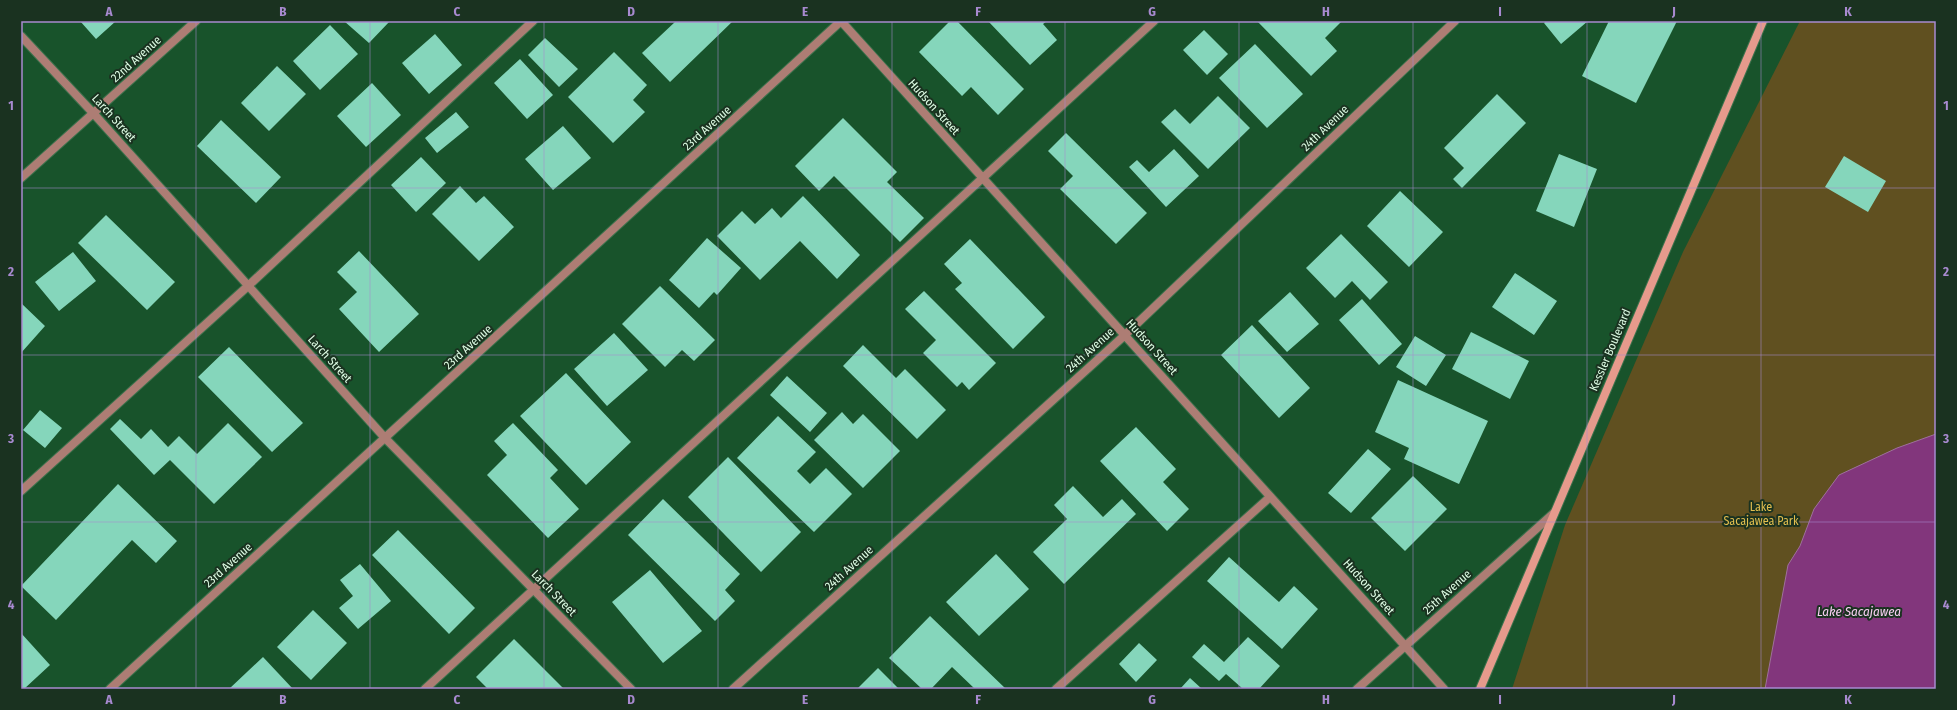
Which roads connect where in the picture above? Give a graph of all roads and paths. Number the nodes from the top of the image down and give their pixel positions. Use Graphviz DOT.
graph roads {
  1 [pos="196,21"];
  2 [pos="533,21"];
  3 [pos="841,21"];
  4 [pos="1154,21"];
  5 [pos="1455,21"];
  6 [pos="1763,21"];
  7 [pos="21,36"];
  8 [pos="94,114"];
  9 [pos="982,177"];
  10 [pos="21,178"];
  11 [pos="248,286"];
  12 [pos="1125,335"];
  13 [pos="385,438"];
  14 [pos="21,491"];
  15 [pos="1270,497"];
  16 [pos="1554,513"];
  17 [pos="533,589"];
  18 [pos="1405,645"];
  19 [pos="110,689"];
  20 [pos="425,689"];
  21 [pos="631,689"];
  22 [pos="733,689"];
  23 [pos="1056,689"];
  24 [pos="1357,689"];
  25 [pos="1444,689"];
  26 [pos="1480,689"];
  1 -- 8 [label="street, 22nd Avenue"];
  2 -- 11 [label="street"];
  3 -- 9 [label="street, Hudson Street"];
  3 -- 13 [label="street, 23rd Avenue"];
  4 -- 9 [label="street"];
  5 -- 12 [label="street, 24th Avenue"];
  6 -- 16 [label="street, Kessler Boulevard"];
  7 -- 8 [label="street, Larch Street"];
  8 -- 10 [label="street, 22nd Avenue"];
  8 -- 11 [label="street, Larch Street"];
  9 -- 12 [label="street, Hudson Street"];
  9 -- 17 [label="street"];
  11 -- 13 [label="street, Larch Street"];
  11 -- 14 [label="street"];
  12 -- 15 [label="street, Hudson Street"];
  12 -- 22 [label="street, 24th Avenue"];
  13 -- 17 [label="street, Larch Street"];
  13 -- 19 [label="street, 23rd Avenue"];
  15 -- 18 [label="street, Hudson Street"];
  15 -- 23 [label="street"];
  16 -- 18 [label="street, 25th Avenue"];
  16 -- 26 [label="street, Kessler Boulevard"];
  17 -- 20 [label="street"];
  17 -- 21 [label="street, Larch Street"];
  18 -- 24 [label="street, 25th Avenue"];
  18 -- 25 [label="street, Hudson Street"];
}
